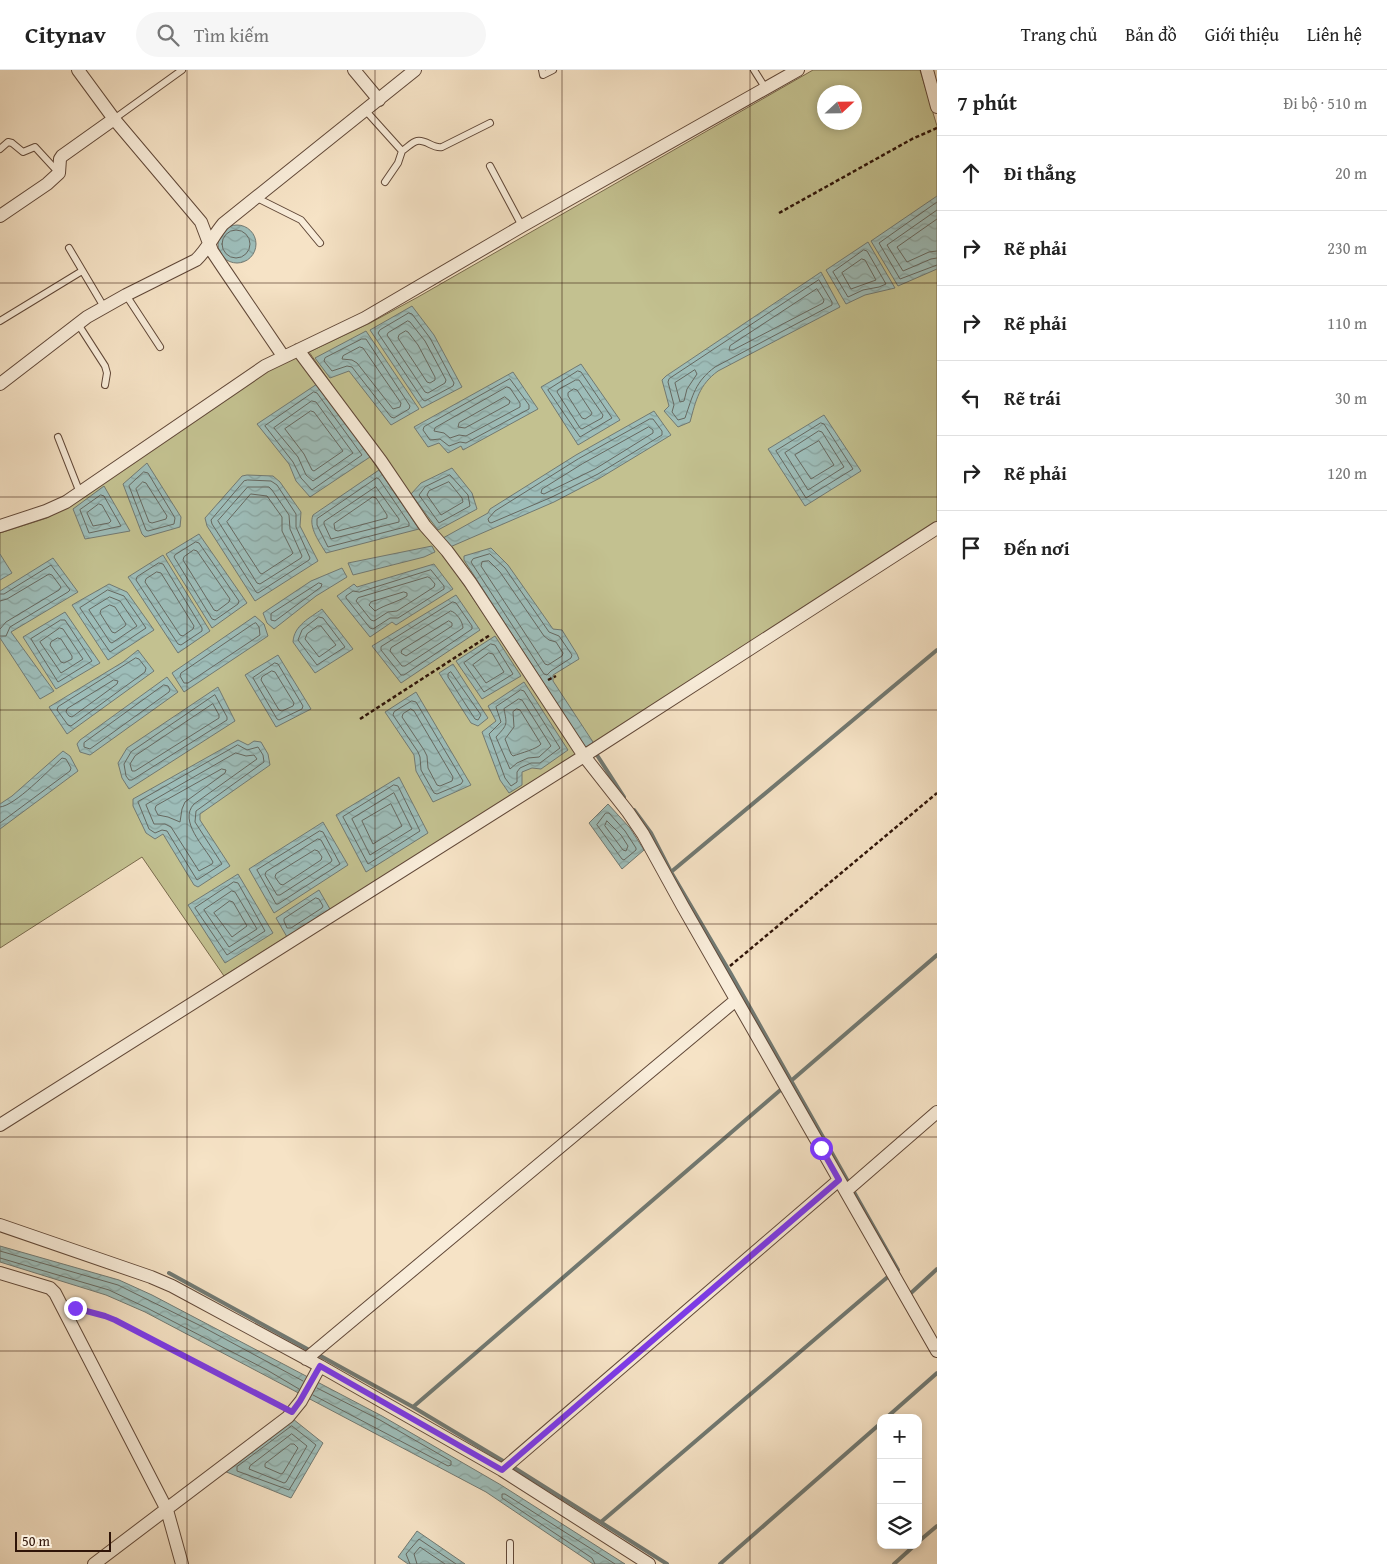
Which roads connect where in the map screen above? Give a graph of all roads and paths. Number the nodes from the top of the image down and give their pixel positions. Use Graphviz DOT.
graph roads {
  1 [pos="78,70"];
  2 [pos="182,70"];
  3 [pos="354,70"];
  4 [pos="415,70"];
  5 [pos="542,70"];
  6 [pos="553,70"];
  7 [pos="754,70"];
  8 [pos="798,70"];
  9 [pos="927,70"];
  10 [pos="766,89"];
  11 [pos="379,100"];
  12 [pos="937,107"];
  13 [pos="366,111"];
  14 [pos="114,119"];
  15 [pos="490,123"];
  16 [pos="937,128"];
  17 [pos="0,149"];
  18 [pos="402,151"];
  19 [pos="490,166"];
  20 [pos="59,173"];
  21 [pos="385,182"];
  22 [pos="257,198"];
  23 [pos="779,213"];
  24 [pos="0,216"];
  25 [pos="522,226"];
  26 [pos="210,242"];
  27 [pos="320,243"];
  28 [pos="69,248"];
  29 [pos="82,271"];
  30 [pos="126,295"];
  31 [pos="104,307"];
  32 [pos="0,321"];
  33 [pos="78,324"];
  34 [pos="160,347"];
  35 [pos="298,350"];
  36 [pos="283,356"];
  37 [pos="0,384"];
  38 [pos="105,385"];
  39 [pos="58,437"];
  40 [pos="80,493"];
  41 [pos="0,526"];
  42 [pos="937,528"];
  43 [pos="500,628"];
  44 [pos="360,719"];
  45 [pos="584,756"];
  46 [pos="937,793"];
  47 [pos="721,973"];
  48 [pos="736,1000"];
  49 [pos="937,1112"];
  50 [pos="0,1125"];
  51 [pos="839,1180"];
  52 [pos="846,1191"];
  53 [pos="0,1225"];
  54 [pos="0,1273"];
  55 [pos="60,1303"];
  56 [pos="937,1351"];
  57 [pos="306,1359"];
  58 [pos="318,1369"];
  59 [pos="292,1412"];
  60 [pos="502,1470"];
  61 [pos="167,1510"];
  62 [pos="510,1543"];
  63 [pos="94,1564"];
  64 [pos="182,1564"];
  65 [pos="510,1564"];
  66 [pos="649,1564"];
  1 -- 14 [label="street"];
  2 -- 14 [label="lane"];
  3 -- 11 [label="street"];
  4 -- 11 [label="street"];
  5 -- 6 [label="lane"];
  7 -- 10 [label="lane"];
  8 -- 10 [label="street"];
  9 -- 12 [label="street"];
  10 -- 25 [label="street"];
  11 -- 13 [label="street"];
  13 -- 18 [label="lane"];
  13 -- 22 [label="street"];
  14 -- 20 [label="street"];
  14 -- 26 [label="street"];
  15 -- 18 [label="lane"];
  16 -- 23 [label="path"];
  17 -- 20 [label="lane"];
  18 -- 21 [label="lane"];
  19 -- 25 [label="lane"];
  20 -- 24 [label="street"];
  22 -- 26 [label="street"];
  22 -- 27 [label="lane"];
  25 -- 35 [label="street"];
  26 -- 30 [label="street"];
  26 -- 36 [label="street"];
  28 -- 29 [label="lane"];
  29 -- 31 [label="lane"];
  29 -- 32 [label="lane"];
  30 -- 31 [label="street"];
  30 -- 34 [label="lane"];
  31 -- 33 [label="street"];
  33 -- 37 [label="street"];
  33 -- 38 [label="lane"];
  35 -- 36 [label="street"];
  35 -- 43 [label="street"];
  36 -- 40 [label="street"];
  39 -- 40 [label="lane"];
  40 -- 41 [label="street"];
  42 -- 45 [label="street"];
  43 -- 44 [label="path"];
  43 -- 45 [label="street"];
  45 -- 47 [label="street"];
  45 -- 50 [label="street"];
  46 -- 47 [label="path"];
  47 -- 48 [label="street"];
  48 -- 51 [label="street"];
  48 -- 57 [label="street"];
  49 -- 52 [label="street"];
  51 -- 52 [label="street"];
  51 -- 60 [label="street"];
  52 -- 56 [label="street"];
  53 -- 57 [label="street"];
  54 -- 55 [label="street"];
  55 -- 59 [label="path"];
  55 -- 61 [label="street"];
  57 -- 58 [label="street"];
  58 -- 59 [label="street"];
  58 -- 60 [label="street"];
  59 -- 61 [label="street"];
  60 -- 66 [label="street"];
  61 -- 63 [label="street"];
  61 -- 64 [label="street"];
  62 -- 65 [label="lane"];
}
